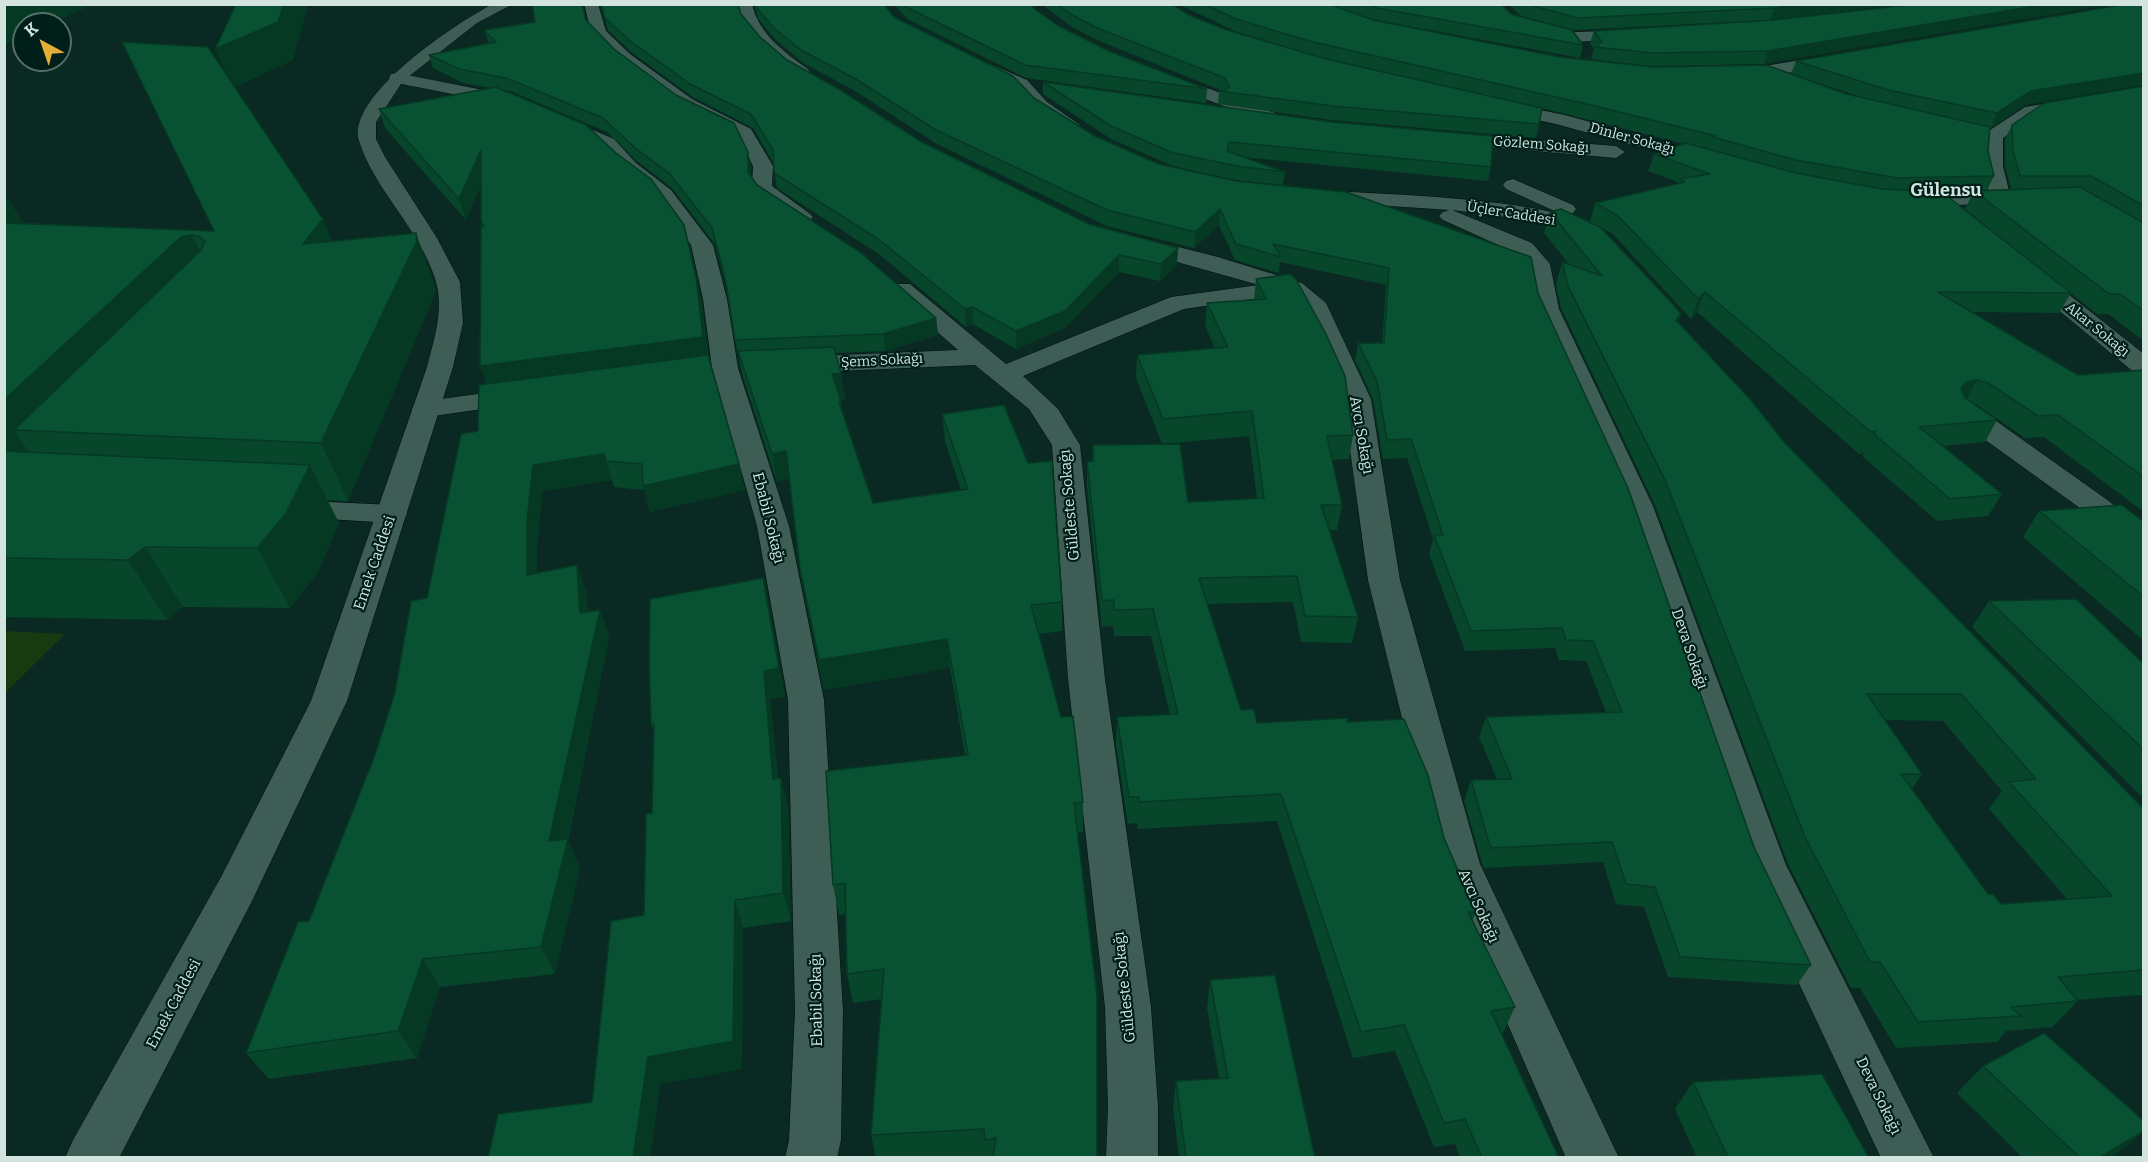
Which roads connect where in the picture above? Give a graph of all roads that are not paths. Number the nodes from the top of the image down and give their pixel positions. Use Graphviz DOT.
graph roads {
  1 [pos="506,4"];
  2 [pos="591,4"];
  3 [pos="745,4"];
  4 [pos="1653,34"];
  5 [pos="952,51"];
  6 [pos="1588,53"];
  7 [pos="1849,56"];
  8 [pos="1146,70"];
  9 [pos="1764,71"];
  10 [pos="1716,73"];
  11 [pos="397,78"];
  12 [pos="818,82"];
  13 [pos="1794,85"];
  14 [pos="2144,91"];
  15 [pos="1482,103"];
  16 [pos="1198,108"];
  17 [pos="1277,120"];
  18 [pos="1299,123"];
  19 [pos="1434,138"];
  20 [pos="1094,139"];
  21 [pos="1730,168"];
  22 [pos="1513,185"];
  23 [pos="1304,196"];
  24 [pos="2022,198"];
  25 [pos="2001,199"];
  26 [pos="1890,200"];
  27 [pos="1939,202"];
  28 [pos="1415,203"];
  29 [pos="1967,224"];
  30 [pos="823,231"];
  31 [pos="1119,239"];
  32 [pos="2013,262"];
  33 [pos="878,268"];
  34 [pos="1294,288"];
  35 [pos="993,365"];
  36 [pos="2144,367"];
  37 [pos="736,368"];
  38 [pos="541,393"];
  39 [pos="426,409"];
  40 [pos="1965,412"];
  41 [pos="261,508"];
  42 [pos="392,514"];
  43 [pos="2144,545"];
  44 [pos="91,1158"];
  45 [pos="811,1158"];
  46 [pos="1132,1158"];
  47 [pos="1593,1158"];
  48 [pos="1908,1158"];
  1 -- 11 [label="street, Emek Caddesi"];
  2 -- 30 [label="street"];
  3 -- 12 [label="street"];
  4 -- 6 [label="street"];
  5 -- 20 [label="street"];
  7 -- 9 [label="street"];
  8 -- 17 [label="street"];
  9 -- 10 [label="street"];
  9 -- 13 [label="street"];
  11 -- 37 [label="street, Ebabil Sokağı"];
  11 -- 39 [label="street, Emek Caddesi"];
  14 -- 25 [label="street"];
  15 -- 21 [label="street, Dinler Sokağı"];
  16 -- 17 [label="street"];
  17 -- 18 [label="street"];
  19 -- 21 [label="street, Gözlem Sokağı"];
  22 -- 28 [label="street, Üçler Caddesi"];
  23 -- 28 [label="street, Üçler Caddesi"];
  24 -- 25 [label="street"];
  25 -- 27 [label="street"];
  26 -- 27 [label="street"];
  27 -- 29 [label="street"];
  28 -- 48 [label="street, Deva Sokağı"];
  31 -- 34 [label="street, Avcı Sokağı"];
  32 -- 36 [label="street, Akar Sokağı"];
  33 -- 35 [label="street, Güldeste Sokağı"];
  34 -- 35 [label="street"];
  34 -- 47 [label="street, Avcı Sokağı"];
  35 -- 37 [label="street, Şems Sokağı"];
  35 -- 46 [label="street, Güldeste Sokağı"];
  37 -- 45 [label="street, Ebabil Sokağı"];
  38 -- 39 [label="street"];
  39 -- 42 [label="street, Emek Caddesi"];
  40 -- 43 [label="street"];
  41 -- 42 [label="street"];
  42 -- 44 [label="street, Emek Caddesi"];
}
